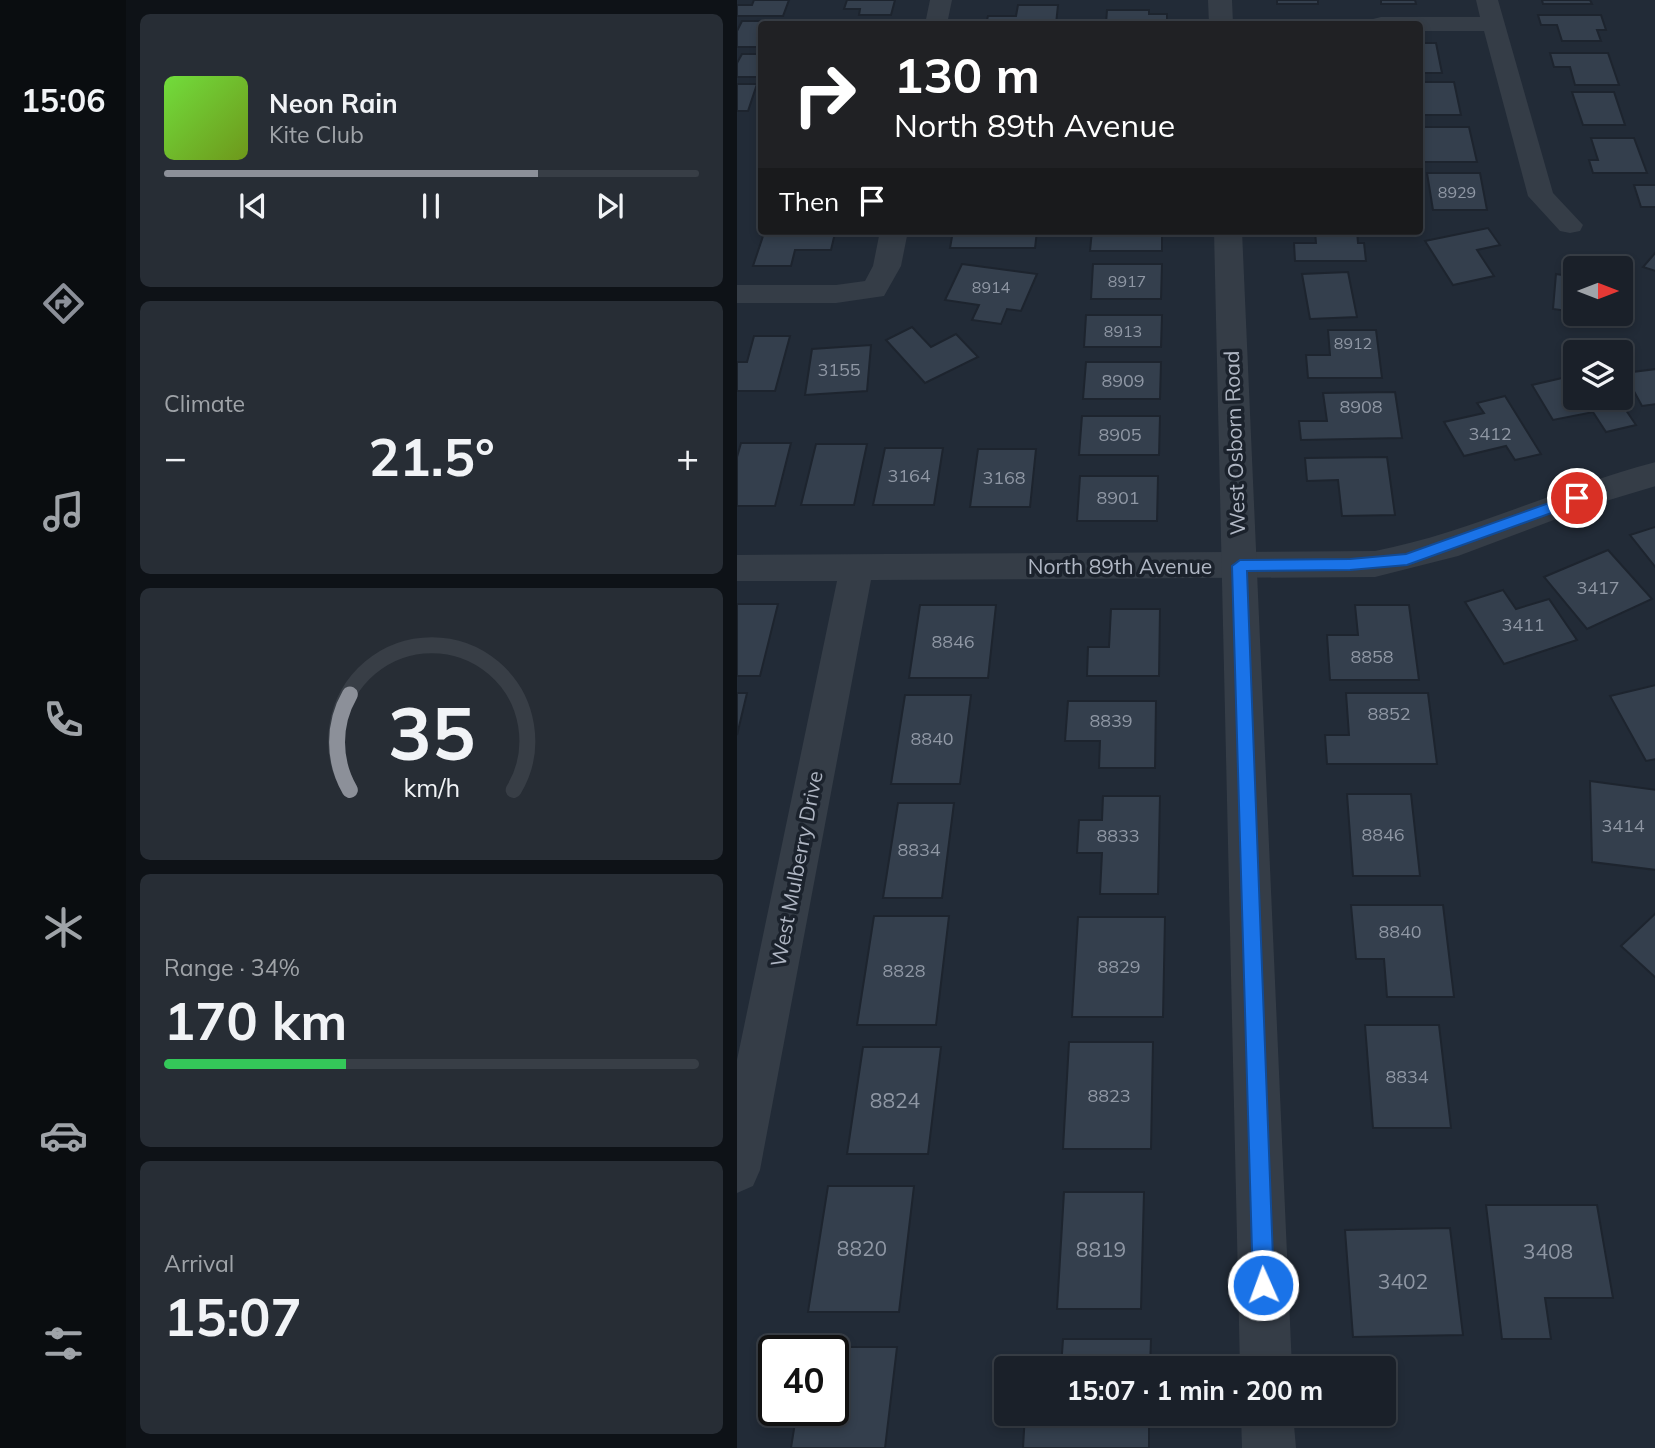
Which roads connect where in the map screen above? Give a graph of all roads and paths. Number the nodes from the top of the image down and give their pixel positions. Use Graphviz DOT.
graph roads {
  1 [pos="941,0"];
  2 [pos="1220,0"];
  3 [pos="1487,0"];
  4 [pos="937,21"];
  5 [pos="1221,21"];
  6 [pos="1423,24"];
  7 [pos="1494,24"];
  8 [pos="1571,225"];
  9 [pos="893,235"];
  10 [pos="1228,235"];
  11 [pos="737,294"];
  12 [pos="1655,474"];
  13 [pos="1240,566"];
  14 [pos="737,568"];
  15 [pos="856,569"];
  16 [pos="737,1170"];
  17 [pos="1266,1356"];
  18 [pos="1267,1426"];
  19 [pos="1268,1448"];
  1 -- 4 [label="street"];
  2 -- 5 [label="street"];
  3 -- 7 [label="street"];
  6 -- 7 [label="street"];
  7 -- 8 [label="street"];
  9 -- 11 [label="street"];
  10 -- 13 [label="street, West Osborn Road"];
  12 -- 13 [label="street, North 89th Avenue"];
  13 -- 15 [label="street, North 89th Avenue"];
  13 -- 17 [label="street, West Osborn Road"];
  14 -- 15 [label="street, North 89th Avenue"];
  15 -- 16 [label="street, West Mulberry Drive"];
  18 -- 19 [label="street"];
}
